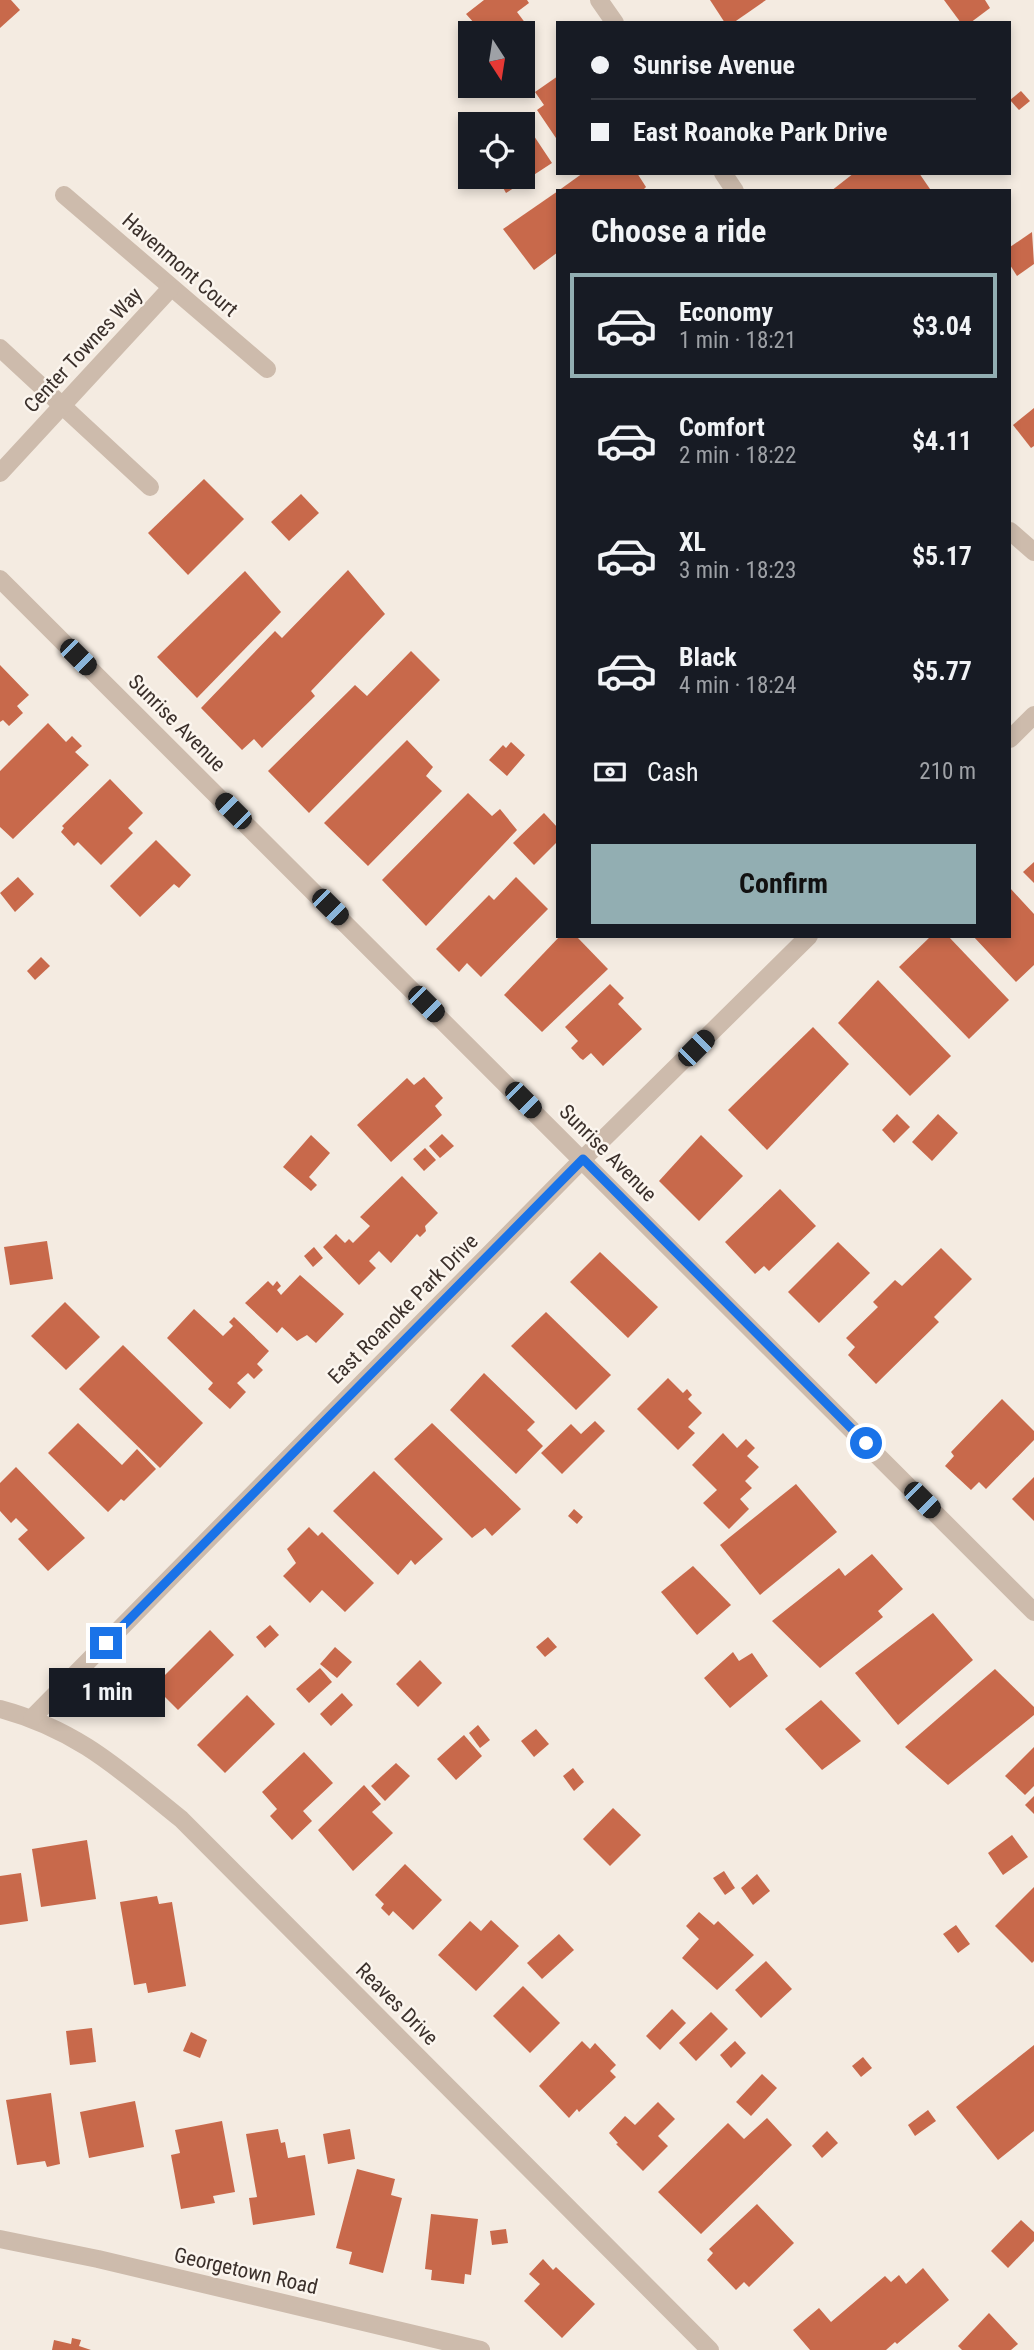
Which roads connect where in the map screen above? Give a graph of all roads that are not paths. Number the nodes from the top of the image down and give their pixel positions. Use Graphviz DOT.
graph roads {
  1 [pos="599,0"];
  2 [pos="614,21"];
  3 [pos="64,195"];
  4 [pos="170,289"];
  5 [pos="0,348"];
  6 [pos="267,369"];
  7 [pos="62,406"];
  8 [pos="0,473"];
  9 [pos="150,487"];
  10 [pos="1011,532"];
  11 [pos="1034,552"];
  12 [pos="0,579"];
  13 [pos="1034,715"];
  14 [pos="1011,738"];
  15 [pos="807,938"];
  16 [pos="583,1159"];
  17 [pos="1034,1612"];
  18 [pos="0,1709"];
  19 [pos="32,1718"];
  20 [pos="0,2239"];
  21 [pos="481,2350"];
  22 [pos="709,2350"];
  1 -- 2 [label="street"];
  3 -- 4 [label="street, Havenmont Court"];
  4 -- 6 [label="street, Havenmont Court"];
  4 -- 7 [label="street, Center Townes Way"];
  5 -- 7 [label="street"];
  7 -- 8 [label="street, Center Townes Way"];
  7 -- 9 [label="street"];
  10 -- 11 [label="street"];
  12 -- 16 [label="street, Sunrise Avenue"];
  13 -- 14 [label="street"];
  15 -- 16 [label="street, East Roanoke Park Drive"];
  16 -- 17 [label="street, Sunrise Avenue"];
  16 -- 19 [label="street, East Roanoke Park Drive"];
  18 -- 19 [label="street, Reaves Drive"];
  19 -- 22 [label="street, Reaves Drive"];
  20 -- 21 [label="street, Georgetown Road"];
}
